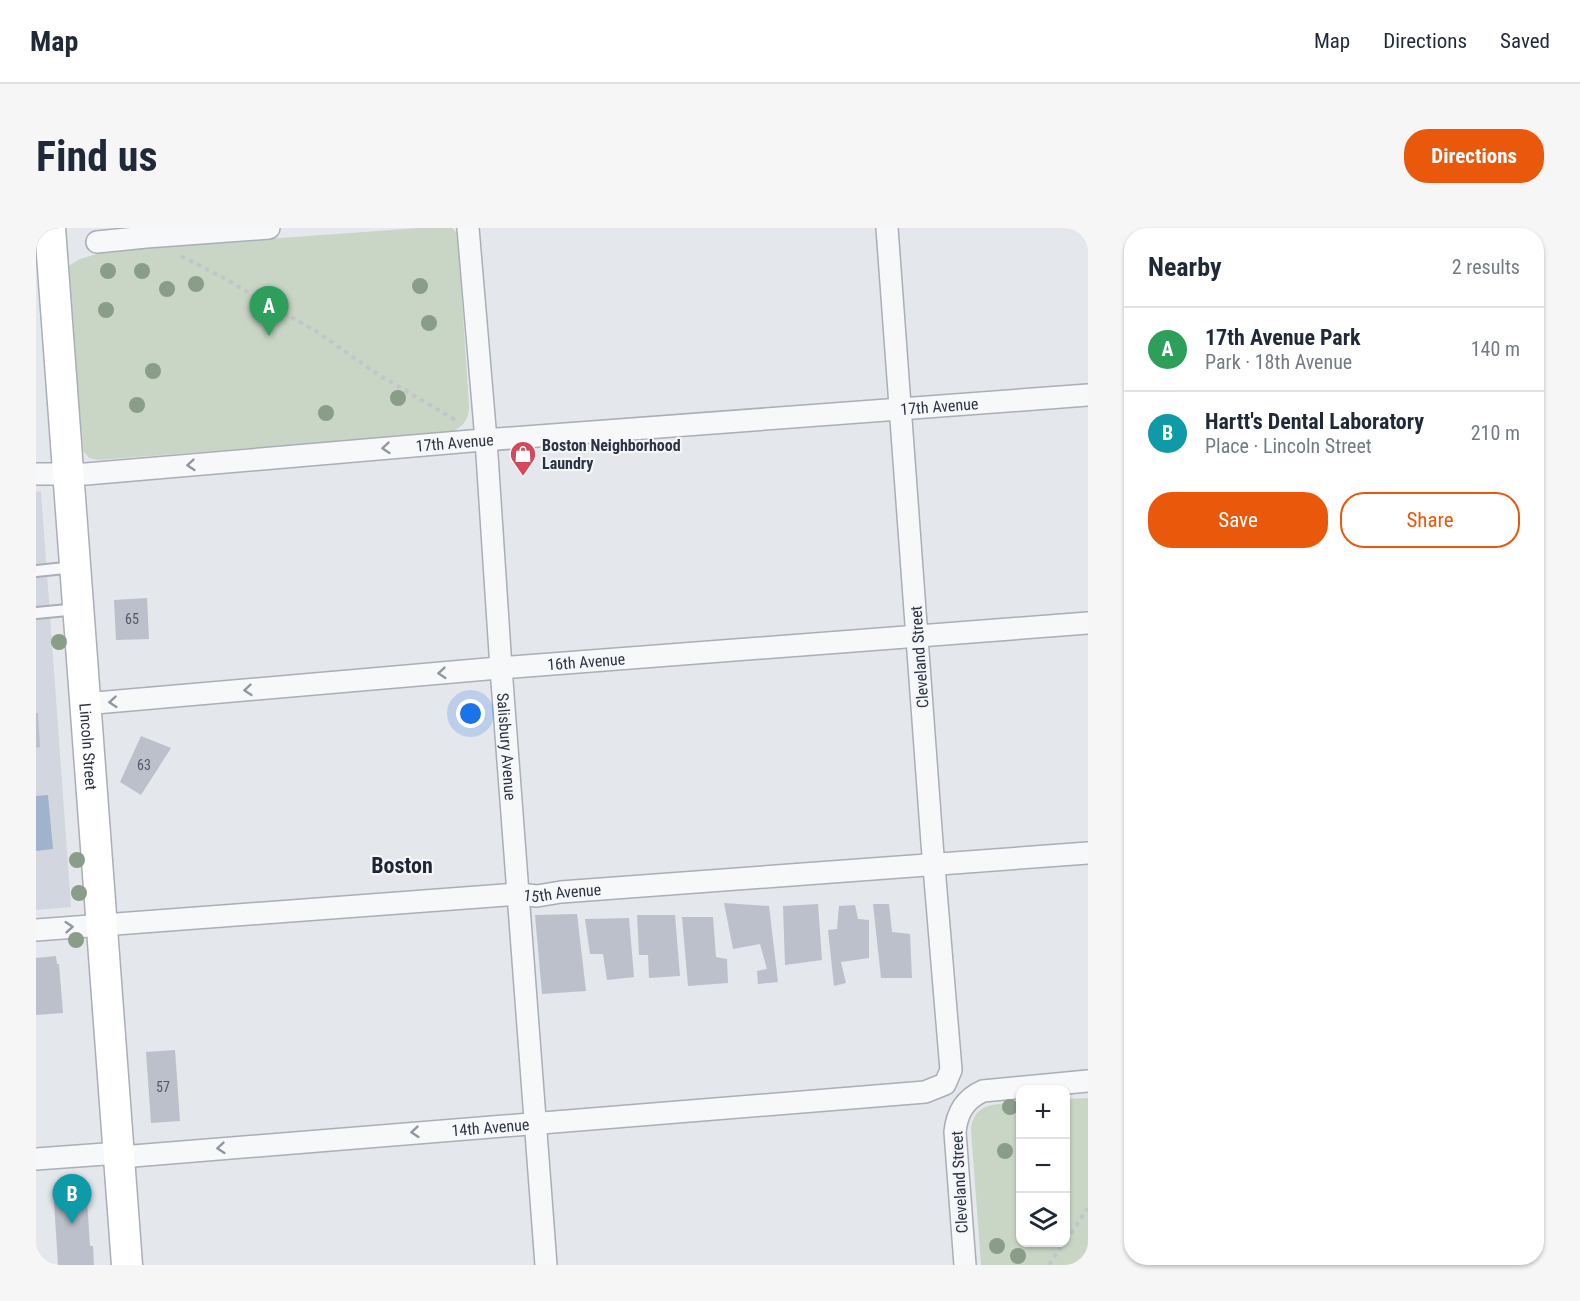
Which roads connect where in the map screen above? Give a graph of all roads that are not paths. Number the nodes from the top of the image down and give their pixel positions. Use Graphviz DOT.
graph roads {
  1 [pos="268,228"];
  2 [pos="468,228"];
  3 [pos="887,228"];
  4 [pos="46,238"];
  5 [pos="97,242"];
  6 [pos="1088,395"];
  7 [pos="900,408"];
  8 [pos="486,440"];
  9 [pos="36,474"];
  10 [pos="68,474"];
  11 [pos="75,567"];
  12 [pos="36,571"];
  13 [pos="78,609"];
  14 [pos="36,613"];
  15 [pos="1088,623"];
  16 [pos="917,637"];
  17 [pos="501,668"];
  18 [pos="84,704"];
  19 [pos="1088,853"];
  20 [pos="934,864"];
  21 [pos="518,894"];
  22 [pos="102,925"];
  23 [pos="36,930"];
  24 [pos="1088,1082"];
  25 [pos="945,1084"];
  26 [pos="536,1122"];
  27 [pos="118,1153"];
  28 [pos="36,1159"];
  29 [pos="127,1265"];
  30 [pos="546,1265"];
  31 [pos="965,1265"];
  1 -- 5 [label="street"];
  2 -- 8 [label="street, Salisbury Avenue"];
  3 -- 7 [label="street, Cleveland Street"];
  4 -- 10 [label="street, Lincoln Street"];
  6 -- 7 [label="street, 17th Avenue"];
  7 -- 8 [label="street, 17th Avenue"];
  7 -- 16 [label="street, Cleveland Street"];
  8 -- 10 [label="street, 17th Avenue, one-way"];
  8 -- 17 [label="street, Salisbury Avenue"];
  9 -- 10 [label="street, 17th Avenue"];
  10 -- 11 [label="street, Lincoln Street"];
  11 -- 12 [label="lane"];
  11 -- 13 [label="street, Lincoln Street"];
  13 -- 14 [label="lane"];
  13 -- 18 [label="street, Lincoln Street"];
  15 -- 16 [label="street, 16th Avenue"];
  16 -- 17 [label="street, 16th Avenue"];
  16 -- 20 [label="street, Cleveland Street"];
  17 -- 18 [label="street, 16th Avenue, one-way"];
  17 -- 21 [label="street, Salisbury Avenue"];
  18 -- 22 [label="street, Lincoln Street"];
  19 -- 20 [label="street, 15th Avenue"];
  20 -- 21 [label="street, 15th Avenue"];
  20 -- 25 [label="street, Cleveland Street"];
  21 -- 22 [label="street, 15th Avenue"];
  21 -- 26 [label="street, Salisbury Avenue"];
  23 -- 22 [label="street, 15th Avenue, one-way"];
  22 -- 27 [label="street, Lincoln Street"];
  24 -- 31 [label="street, Cleveland Street"];
  25 -- 26 [label="street, 14th Avenue"];
  26 -- 27 [label="street, 14th Avenue, one-way"];
  26 -- 30 [label="street, Salisbury Avenue"];
  27 -- 28 [label="street, 14th Avenue"];
  27 -- 29 [label="street, Lincoln Street"];
}
